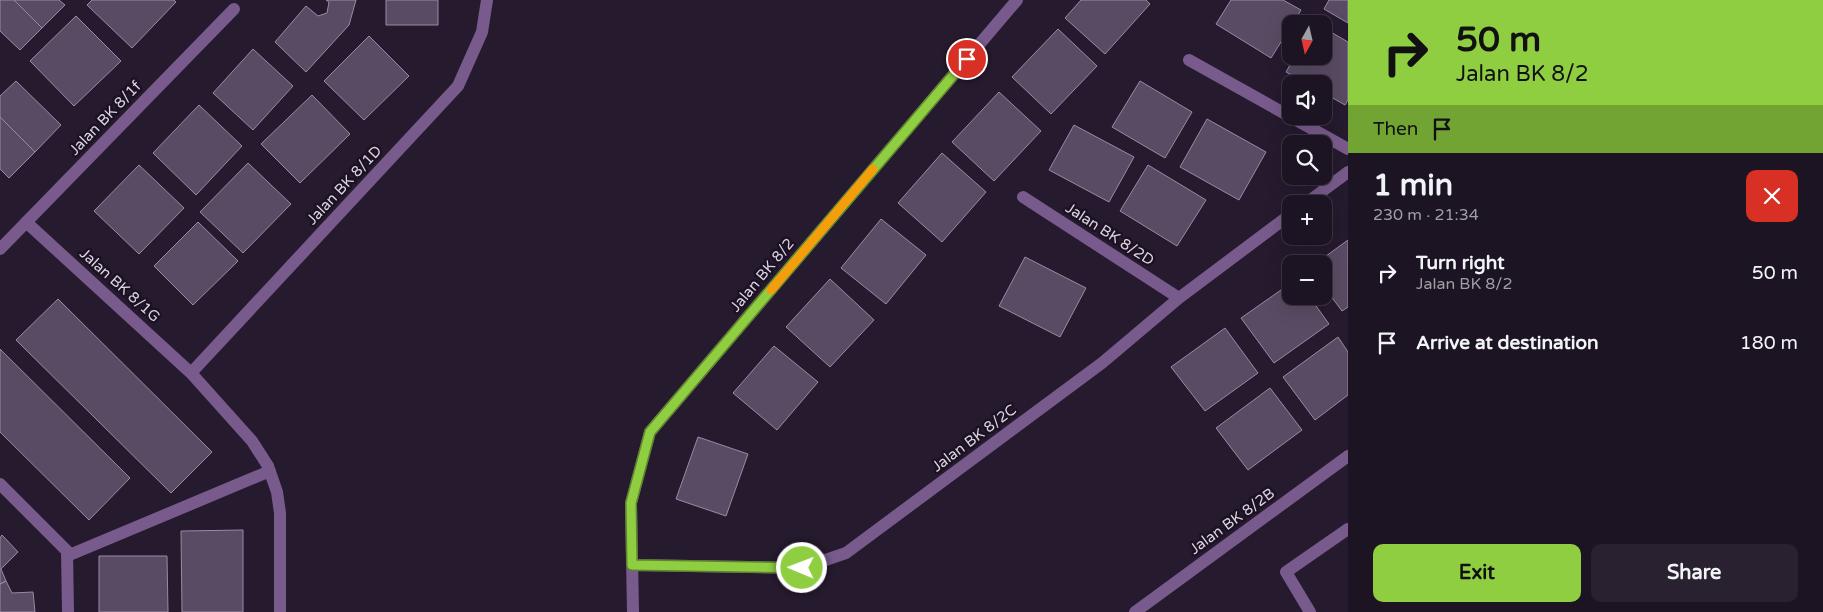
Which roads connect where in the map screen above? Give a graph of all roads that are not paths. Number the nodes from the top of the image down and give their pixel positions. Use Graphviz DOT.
graph roads {
  1 [pos="487,0"];
  2 [pos="1017,0"];
  3 [pos="234,10"];
  4 [pos="1189,60"];
  5 [pos="1348,149"];
  6 [pos="1348,172"];
  7 [pos="1317,195"];
  8 [pos="1023,198"];
  9 [pos="1282,221"];
  10 [pos="26,222"];
  11 [pos="0,250"];
  12 [pos="1179,298"];
  13 [pos="191,373"];
  14 [pos="1348,456"];
  15 [pos="270,471"];
  16 [pos="0,484"];
  17 [pos="1348,529"];
  18 [pos="67,556"];
  19 [pos="632,565"];
  20 [pos="68,612"];
  21 [pos="280,612"];
  22 [pos="633,612"];
  23 [pos="1136,612"];
  24 [pos="1310,612"];
  1 -- 13 [label="street, Jalan BK 8/1D"];
  2 -- 19 [label="street, Jalan BK 8/2"];
  3 -- 10 [label="street, Jalan BK 8/1f"];
  4 -- 5 [label="street"];
  6 -- 7 [label="street"];
  8 -- 12 [label="street, Jalan BK 8/2D"];
  9 -- 12 [label="street, Jalan BK 8/2C"];
  10 -- 11 [label="street, Jalan BK 8/1f"];
  10 -- 13 [label="street, Jalan BK 8/1G"];
  12 -- 19 [label="street, Jalan BK 8/2C"];
  13 -- 15 [label="street, Jalan BK 8/1G"];
  14 -- 23 [label="street, Jalan BK 8/2B"];
  15 -- 18 [label="street"];
  15 -- 21 [label="street, Jalan BK 8/1G"];
  16 -- 18 [label="street"];
  17 -- 24 [label="street"];
  18 -- 20 [label="street"];
  19 -- 22 [label="street, Jalan BK 8/2"];
}
